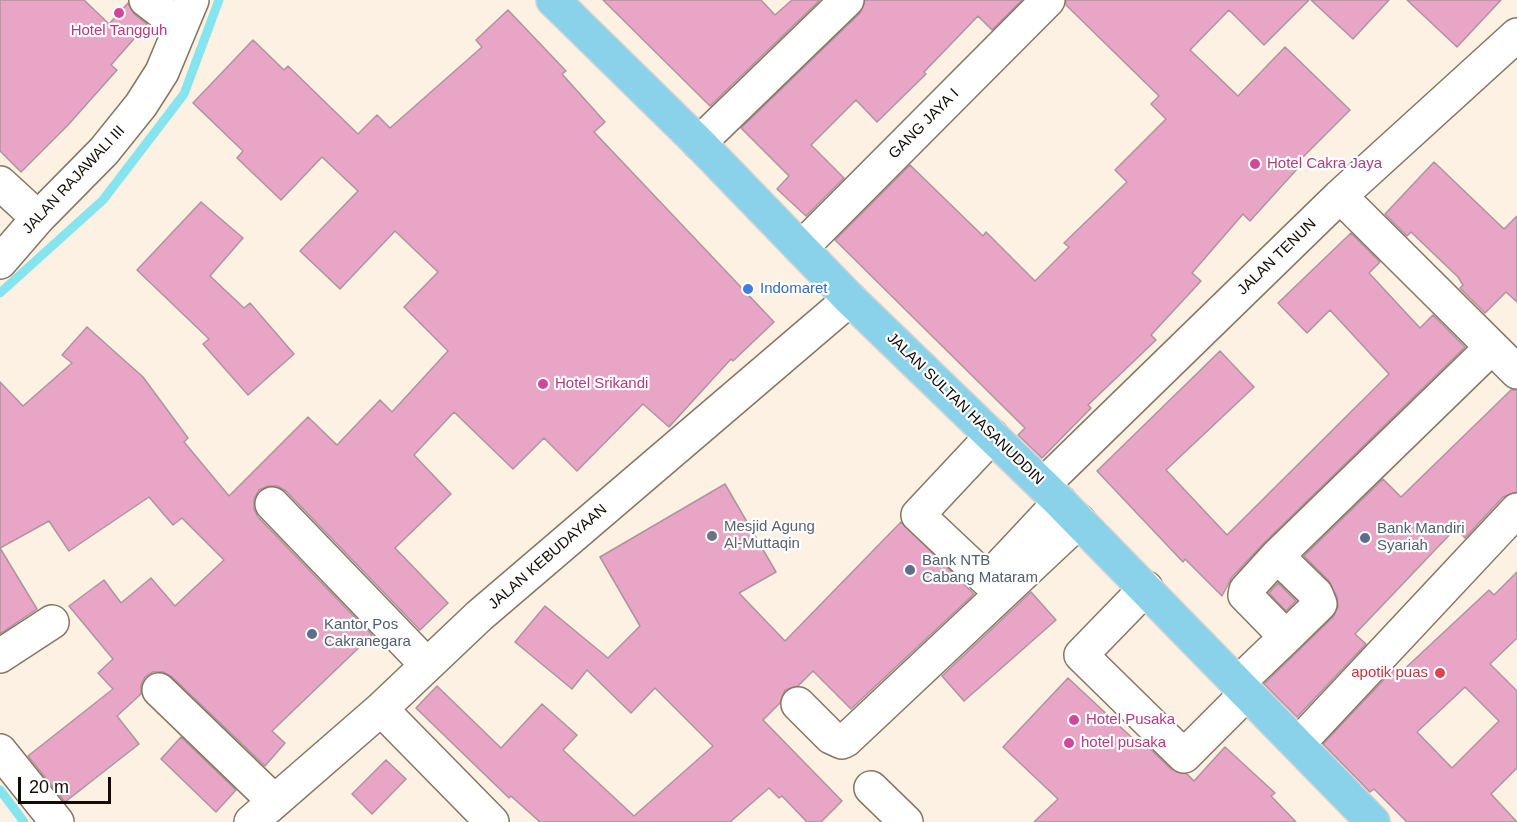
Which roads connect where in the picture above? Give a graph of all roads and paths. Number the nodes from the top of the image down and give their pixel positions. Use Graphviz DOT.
graph roads {
  1 [pos="146,0"];
  2 [pos="553,0"];
  3 [pos="847,0"];
  4 [pos="1034,4"];
  5 [pos="186,13"];
  6 [pos="1517,35"];
  7 [pos="699,143"];
  8 [pos="0,183"];
  9 [pos="1340,196"];
  10 [pos="38,218"];
  11 [pos="801,248"];
  12 [pos="0,262"];
  13 [pos="850,299"];
  14 [pos="1491,348"];
  15 [pos="1517,372"];
  16 [pos="992,436"];
  17 [pos="1061,502"];
  18 [pos="272,504"];
  19 [pos="1517,510"];
  20 [pos="1278,556"];
  21 [pos="1146,588"];
  22 [pos="52,622"];
  23 [pos="1286,637"];
  24 [pos="0,656"];
  25 [pos="426,664"];
  26 [pos="1243,688"];
  27 [pos="159,690"];
  28 [pos="798,704"];
  29 [pos="381,709"];
  30 [pos="1298,744"];
  31 [pos="0,751"];
  32 [pos="871,788"];
  33 [pos="262,812"];
  34 [pos="57,822"];
  35 [pos="492,822"];
  36 [pos="906,822"];
  37 [pos="1373,822"];
  1 -- 5 [label="street"];
  2 -- 7 [label="main road, JALAN SULTAN HASANUDDIN"];
  3 -- 7 [label="street"];
  4 -- 11 [label="street, GANG JAYA I"];
  5 -- 10 [label="street, JALAN RAJAWALI III"];
  6 -- 9 [label="street, JALAN TENUN"];
  7 -- 11 [label="main road, JALAN SULTAN HASANUDDIN"];
  8 -- 10 [label="street"];
  9 -- 14 [label="street"];
  9 -- 17 [label="street, JALAN TENUN"];
  10 -- 12 [label="street, JALAN RAJAWALI III"];
  11 -- 13 [label="main road, JALAN SULTAN HASANUDDIN"];
  13 -- 16 [label="main road, JALAN SULTAN HASANUDDIN"];
  13 -- 25 [label="street, JALAN KEBUDAYAAN"];
  14 -- 15 [label="street"];
  14 -- 20 [label="street"];
  16 -- 17 [label="main road, JALAN SULTAN HASANUDDIN"];
  16 -- 17 [label="street"];
  17 -- 21 [label="main road, JALAN SULTAN HASANUDDIN"];
  17 -- 28 [label="street"];
  18 -- 25 [label="street"];
  19 -- 30 [label="street"];
  20 -- 23 [label="street"];
  20 -- 23 [label="street"];
  21 -- 26 [label="main road, JALAN SULTAN HASANUDDIN"];
  21 -- 26 [label="street"];
  22 -- 24 [label="street"];
  23 -- 26 [label="street"];
  25 -- 29 [label="street, JALAN KEBUDAYAAN"];
  26 -- 30 [label="main road, JALAN SULTAN HASANUDDIN"];
  27 -- 33 [label="street"];
  29 -- 33 [label="street, JALAN KEBUDAYAAN"];
  29 -- 35 [label="street"];
  30 -- 37 [label="main road, JALAN SULTAN HASANUDDIN"];
  31 -- 34 [label="street"];
  32 -- 36 [label="street"];
}
